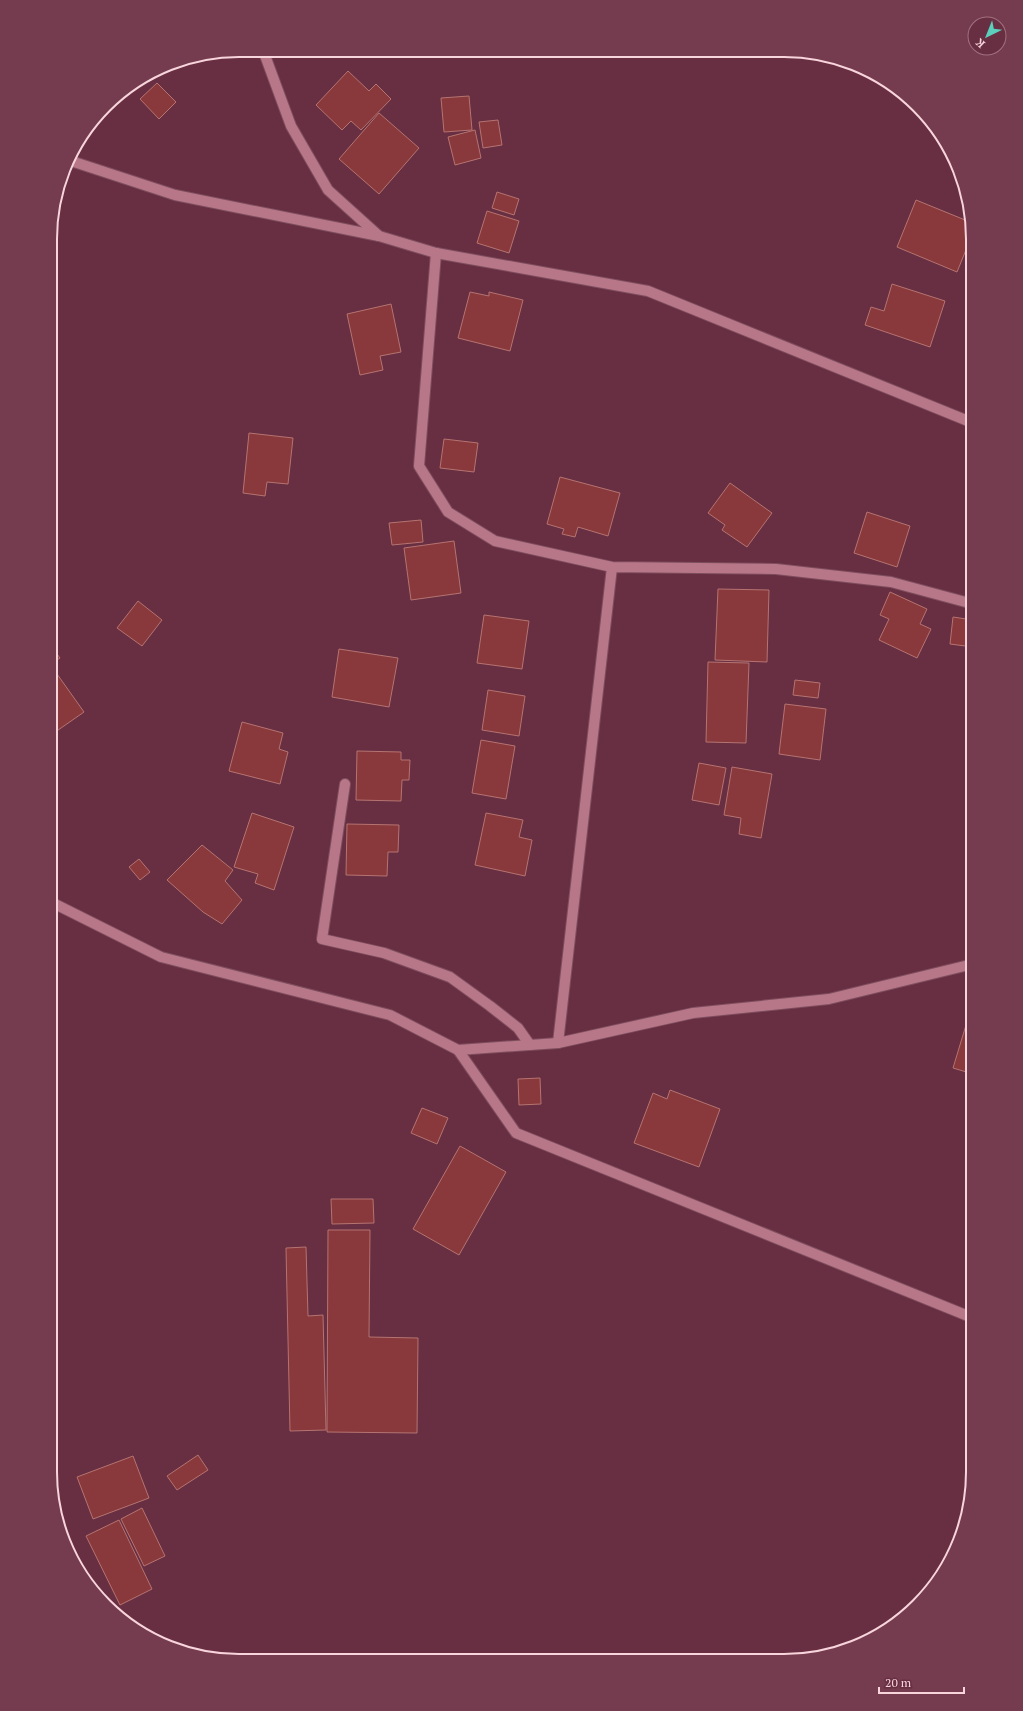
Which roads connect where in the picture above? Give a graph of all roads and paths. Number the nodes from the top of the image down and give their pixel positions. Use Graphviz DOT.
graph roads {
  1 [pos="266,57"];
  2 [pos="74,162"];
  3 [pos="379,236"];
  4 [pos="436,253"];
  5 [pos="966,419"];
  6 [pos="612,567"];
  7 [pos="966,602"];
  8 [pos="345,784"];
  9 [pos="57,905"];
  10 [pos="966,966"];
  11 [pos="558,1043"];
  12 [pos="530,1045"];
  13 [pos="458,1050"];
  14 [pos="966,1315"];
  1 -- 3 [label="street"];
  2 -- 3 [label="street"];
  3 -- 4 [label="street"];
  4 -- 5 [label="street"];
  4 -- 6 [label="street"];
  6 -- 7 [label="street"];
  6 -- 11 [label="street"];
  8 -- 12 [label="street"];
  9 -- 13 [label="street"];
  10 -- 11 [label="street"];
  11 -- 12 [label="street"];
  12 -- 13 [label="street"];
  13 -- 14 [label="street"];
}
